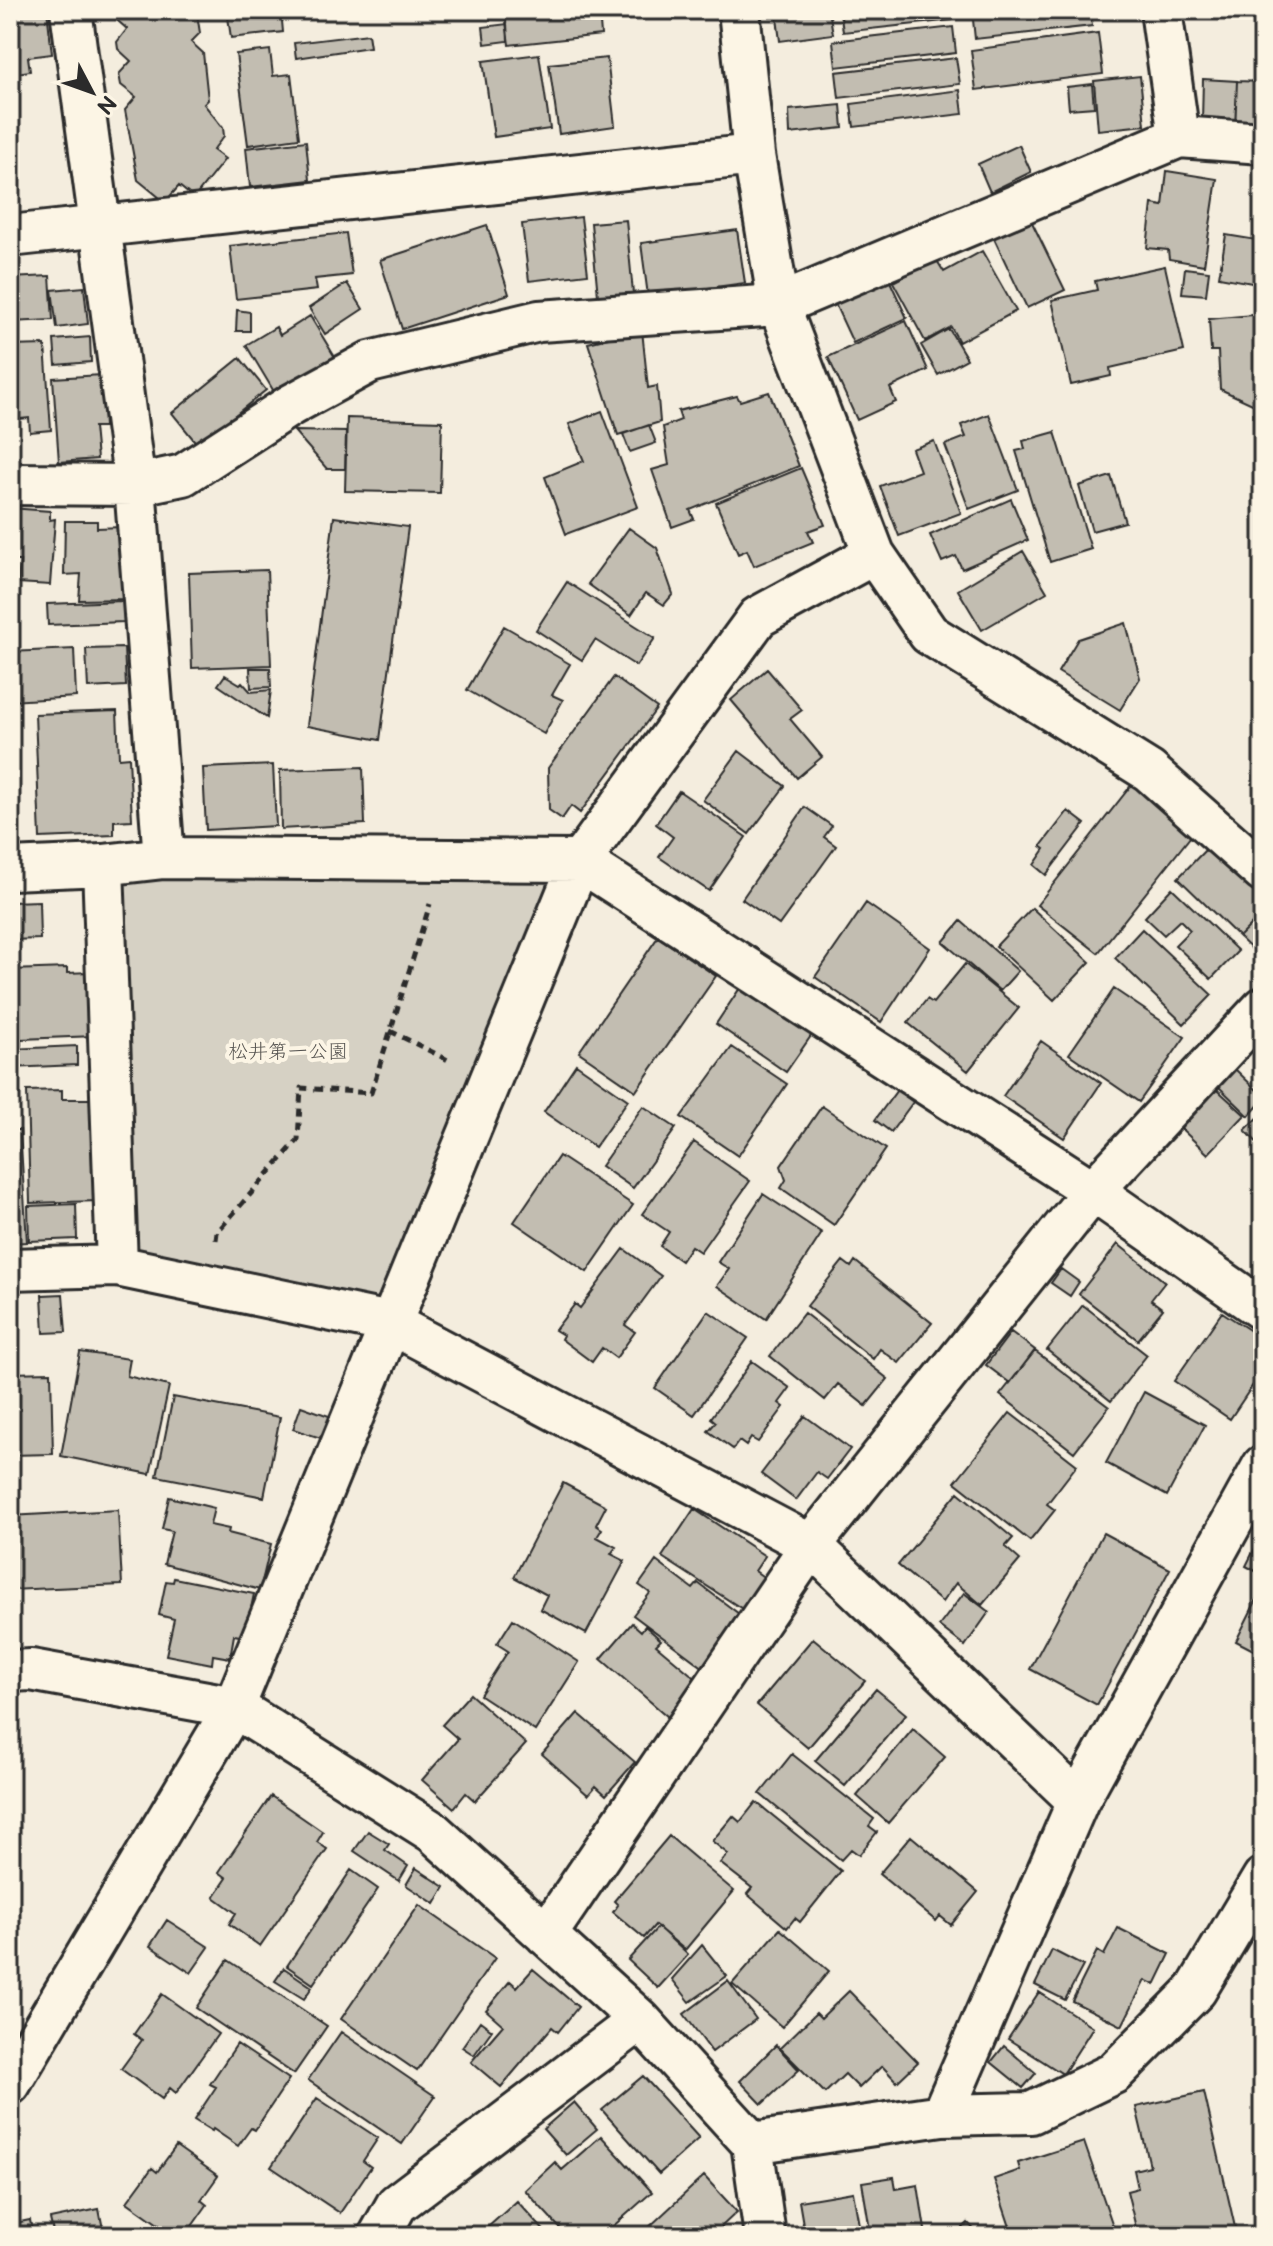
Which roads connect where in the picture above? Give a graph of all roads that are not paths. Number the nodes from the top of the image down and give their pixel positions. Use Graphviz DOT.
graph roads {
  1 [pos="71,10"];
  2 [pos="739,10"];
  3 [pos="1161,10"];
  4 [pos="1179,137"];
  5 [pos="1263,143"];
  6 [pos="754,155"];
  7 [pos="100,225"];
  8 [pos="10,236"];
  9 [pos="779,305"];
  10 [pos="10,484"];
  11 [pos="135,485"];
  12 [pos="874,554"];
  13 [pos="164,858"];
  14 [pos="580,861"];
  15 [pos="103,865"];
  16 [pos="10,869"];
  17 [pos="1263,872"];
  18 [pos="1263,1008"];
  19 [pos="1093,1191"];
  20 [pos="117,1266"];
  21 [pos="10,1269"];
  22 [pos="1263,1310"];
  23 [pos="390,1323"];
  24 [pos="1263,1466"];
  25 [pos="811,1545"];
  26 [pos="10,1671"];
  27 [pos="234,1707"];
  28 [pos="1078,1801"];
  29 [pos="1263,1878"];
  30 [pos="546,1935"];
  31 [pos="640,2020"];
  32 [pos="10,2084"];
  33 [pos="942,2115"];
  34 [pos="752,2143"];
  35 [pos="379,2236"];
  36 [pos="765,2236"];
  1 -- 7 [label="street"];
  2 -- 6 [label="street"];
  3 -- 4 [label="street"];
  4 -- 5 [label="street"];
  4 -- 9 [label="street"];
  6 -- 7 [label="street"];
  6 -- 9 [label="street"];
  7 -- 8 [label="street"];
  7 -- 11 [label="street"];
  9 -- 11 [label="street"];
  9 -- 12 [label="street"];
  10 -- 11 [label="street"];
  11 -- 13 [label="street"];
  12 -- 14 [label="street"];
  12 -- 17 [label="street"];
  13 -- 14 [label="street"];
  13 -- 15 [label="street"];
  14 -- 19 [label="street"];
  14 -- 23 [label="street"];
  15 -- 16 [label="street"];
  15 -- 20 [label="street"];
  18 -- 19 [label="street"];
  19 -- 22 [label="street"];
  19 -- 25 [label="street"];
  20 -- 21 [label="street"];
  20 -- 23 [label="street"];
  23 -- 25 [label="street"];
  23 -- 27 [label="street"];
  24 -- 28 [label="street"];
  25 -- 28 [label="street"];
  25 -- 30 [label="street"];
  26 -- 27 [label="street"];
  27 -- 30 [label="street"];
  27 -- 32 [label="street"];
  28 -- 33 [label="street"];
  29 -- 33 [label="street"];
  30 -- 31 [label="street"];
  31 -- 34 [label="street"];
  31 -- 35 [label="street"];
  33 -- 34 [label="street"];
  34 -- 36 [label="street"];
}
